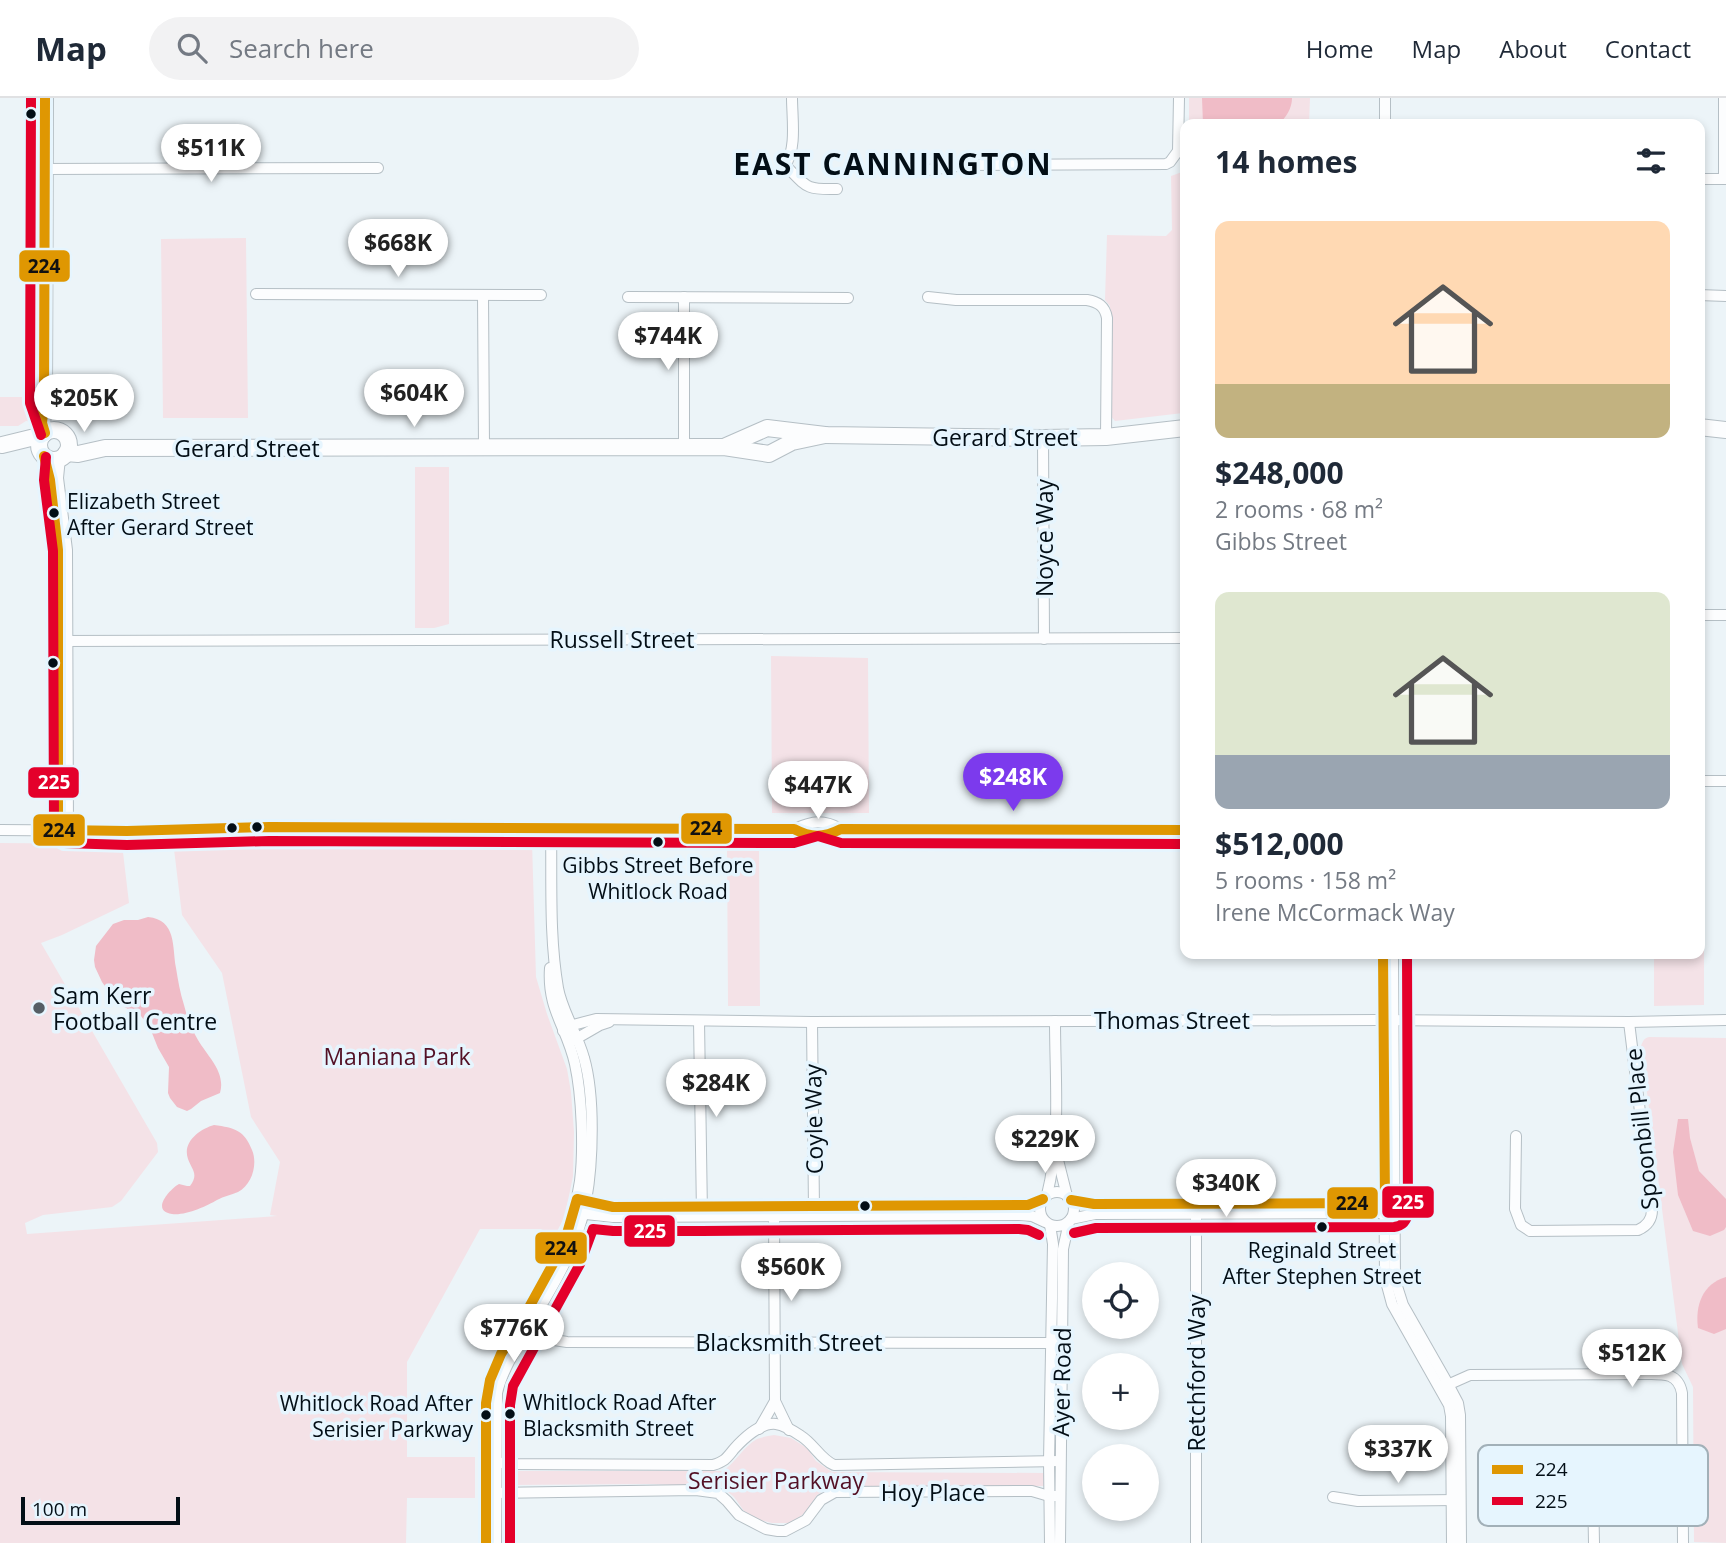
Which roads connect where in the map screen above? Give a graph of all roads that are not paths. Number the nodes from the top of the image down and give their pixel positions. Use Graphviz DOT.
graph roads {
  1 [pos="45,98"];
  2 [pos="792,98"];
  3 [pos="1180,98"];
  4 [pos="1385,98"];
  5 [pos="1724,98"];
  6 [pos="1385,119"];
  7 [pos="378,168"];
  8 [pos="44,169"];
  9 [pos="928,170"];
  10 [pos="1705,179"];
  11 [pos="1725,179"];
  12 [pos="837,189"];
  13 [pos="256,294"];
  14 [pos="483,295"];
  15 [pos="541,295"];
  16 [pos="1705,295"];
  17 [pos="1726,296"];
  18 [pos="628,297"];
  19 [pos="684,297"];
  20 [pos="848,298"];
  21 [pos="928,298"];
  22 [pos="1705,428"];
  23 [pos="1180,429"];
  24 [pos="1726,430"];
  25 [pos="825,435"];
  26 [pos="1106,437"];
  27 [pos="1043,438"];
  28 [pos="52,444"];
  29 [pos="1,445"];
  30 [pos="484,447"];
  31 [pos="684,447"];
  32 [pos="724,447"];
  33 [pos="1705,615"];
  34 [pos="1726,615"];
  35 [pos="1180,638"];
  36 [pos="1044,639"];
  37 [pos="63,641"];
  38 [pos="1705,781"];
  39 [pos="1726,781"];
  40 [pos="551,829"];
  41 [pos="0,830"];
  42 [pos="63,830"];
  43 [pos="1180,830"];
  44 [pos="1383,959"];
  45 [pos="1393,959"];
  46 [pos="619,1020"];
  47 [pos="1388,1020"];
  48 [pos="1726,1020"];
  49 [pos="699,1021"];
  50 [pos="1055,1021"];
  51 [pos="812,1022"];
  52 [pos="1629,1022"];
  53 [pos="568,1028"];
  54 [pos="573,1041"];
  55 [pos="1516,1136"];
  56 [pos="1056,1146"];
  57 [pos="1045,1197"];
  58 [pos="1069,1198"];
  59 [pos="582,1200"];
  60 [pos="1196,1208"];
  61 [pos="1389,1208"];
  62 [pos="774,1211"];
  63 [pos="702,1212"];
  64 [pos="814,1212"];
  65 [pos="578,1213"];
  66 [pos="1070,1220"];
  67 [pos="1048,1224"];
  68 [pos="525,1324"];
  69 [pos="1056,1342"];
  70 [pos="776,1343"];
  71 [pos="1445,1386"];
  72 [pos="775,1401"];
  73 [pos="759,1429"];
  74 [pos="789,1430"];
  75 [pos="1683,1445"];
  76 [pos="1054,1461"];
  77 [pos="491,1462"];
  78 [pos="491,1492"];
  79 [pos="1054,1496"];
  80 [pos="1333,1497"];
  81 [pos="1456,1500"];
  82 [pos="766,1529"];
  83 [pos="781,1535"];
  84 [pos="486,1543"];
  85 [pos="496,1543"];
  86 [pos="771,1543"];
  87 [pos="1050,1543"];
  88 [pos="1060,1543"];
  89 [pos="1196,1543"];
  90 [pos="1452,1543"];
  91 [pos="1461,1543"];
  1 -- 8 [label="street"];
  2 -- 12 [label="street"];
  3 -- 9 [label="street"];
  4 -- 6 [label="street"];
  5 -- 11 [label="street"];
  7 -- 8 [label="street"];
  8 -- 28 [label="street"];
  10 -- 11 [label="street"];
  13 -- 14 [label="street"];
  14 -- 15 [label="street"];
  14 -- 30 [label="street"];
  16 -- 17 [label="street"];
  18 -- 19 [label="street"];
  19 -- 20 [label="street"];
  19 -- 31 [label="street"];
  21 -- 26 [label="street"];
  22 -- 24 [label="street"];
  23 -- 26 [label="street, Gerard Street"];
  25 -- 27 [label="street, Gerard Street"];
  25 -- 32 [label="street, Gerard Street"];
  25 -- 32 [label="street, Gerard Street"];
  26 -- 27 [label="street, Gerard Street"];
  27 -- 36 [label="street, Noyce Way"];
  28 -- 29 [label="street, Gerard Street"];
  28 -- 30 [label="street, Gerard Street"];
  28 -- 37 [label="street"];
  30 -- 31 [label="street, Gerard Street"];
  31 -- 32 [label="street, Gerard Street"];
  33 -- 34 [label="street"];
  35 -- 36 [label="street, Russell Street"];
  36 -- 37 [label="street, Russell Street"];
  37 -- 42 [label="street"];
  38 -- 39 [label="street"];
  40 -- 42 [label="street"];
  40 -- 43 [label="street"];
  40 -- 53 [label="street"];
  41 -- 42 [label="street"];
  44 -- 47 [label="street"];
  45 -- 47 [label="street"];
  46 -- 49 [label="street, Thomas Street"];
  46 -- 53 [label="street, Thomas Street"];
  46 -- 54 [label="street, Thomas Street"];
  47 -- 50 [label="street, Thomas Street"];
  47 -- 52 [label="street, Thomas Street"];
  47 -- 61 [label="street"];
  48 -- 52 [label="street, Thomas Street"];
  49 -- 51 [label="street, Thomas Street"];
  49 -- 63 [label="street"];
  50 -- 51 [label="street, Thomas Street"];
  50 -- 56 [label="street"];
  51 -- 64 [label="street, Coyle Way"];
  52 -- 55 [label="street, Spoonbill Place"];
  53 -- 54 [label="street"];
  54 -- 59 [label="street"];
  56 -- 57 [label="street"];
  56 -- 58 [label="street"];
  57 -- 58 [label="street"];
  57 -- 64 [label="street"];
  57 -- 67 [label="street"];
  58 -- 60 [label="street"];
  58 -- 66 [label="street"];
  59 -- 63 [label="street"];
  59 -- 65 [label="street"];
  60 -- 61 [label="street"];
  60 -- 66 [label="street"];
  60 -- 89 [label="street, Retchford Way"];
  61 -- 71 [label="street"];
  62 -- 63 [label="street"];
  62 -- 64 [label="street"];
  62 -- 70 [label="street"];
  63 -- 65 [label="street"];
  64 -- 67 [label="street"];
  65 -- 68 [label="street"];
  66 -- 67 [label="street"];
  66 -- 69 [label="street, Ayer Road"];
  67 -- 69 [label="street, Ayer Road"];
  68 -- 70 [label="street, Blacksmith Street"];
  68 -- 77 [label="street"];
  69 -- 70 [label="street, Blacksmith Street"];
  69 -- 76 [label="street, Ayer Road"];
  70 -- 72 [label="street"];
  71 -- 75 [label="street"];
  71 -- 81 [label="street"];
  72 -- 73 [label="street"];
  72 -- 74 [label="street"];
  73 -- 74 [label="street"];
  73 -- 77 [label="street"];
  74 -- 76 [label="street"];
  76 -- 79 [label="street, Ayer Road"];
  77 -- 78 [label="street"];
  78 -- 82 [label="street"];
  78 -- 84 [label="street"];
  78 -- 85 [label="street"];
  79 -- 83 [label="street, Hoy Place"];
  79 -- 87 [label="street, Ayer Road"];
  79 -- 88 [label="street, Ayer Road"];
  80 -- 81 [label="street"];
  81 -- 90 [label="street"];
  81 -- 91 [label="street"];
  82 -- 83 [label="street"];
  82 -- 86 [label="street"];
}
